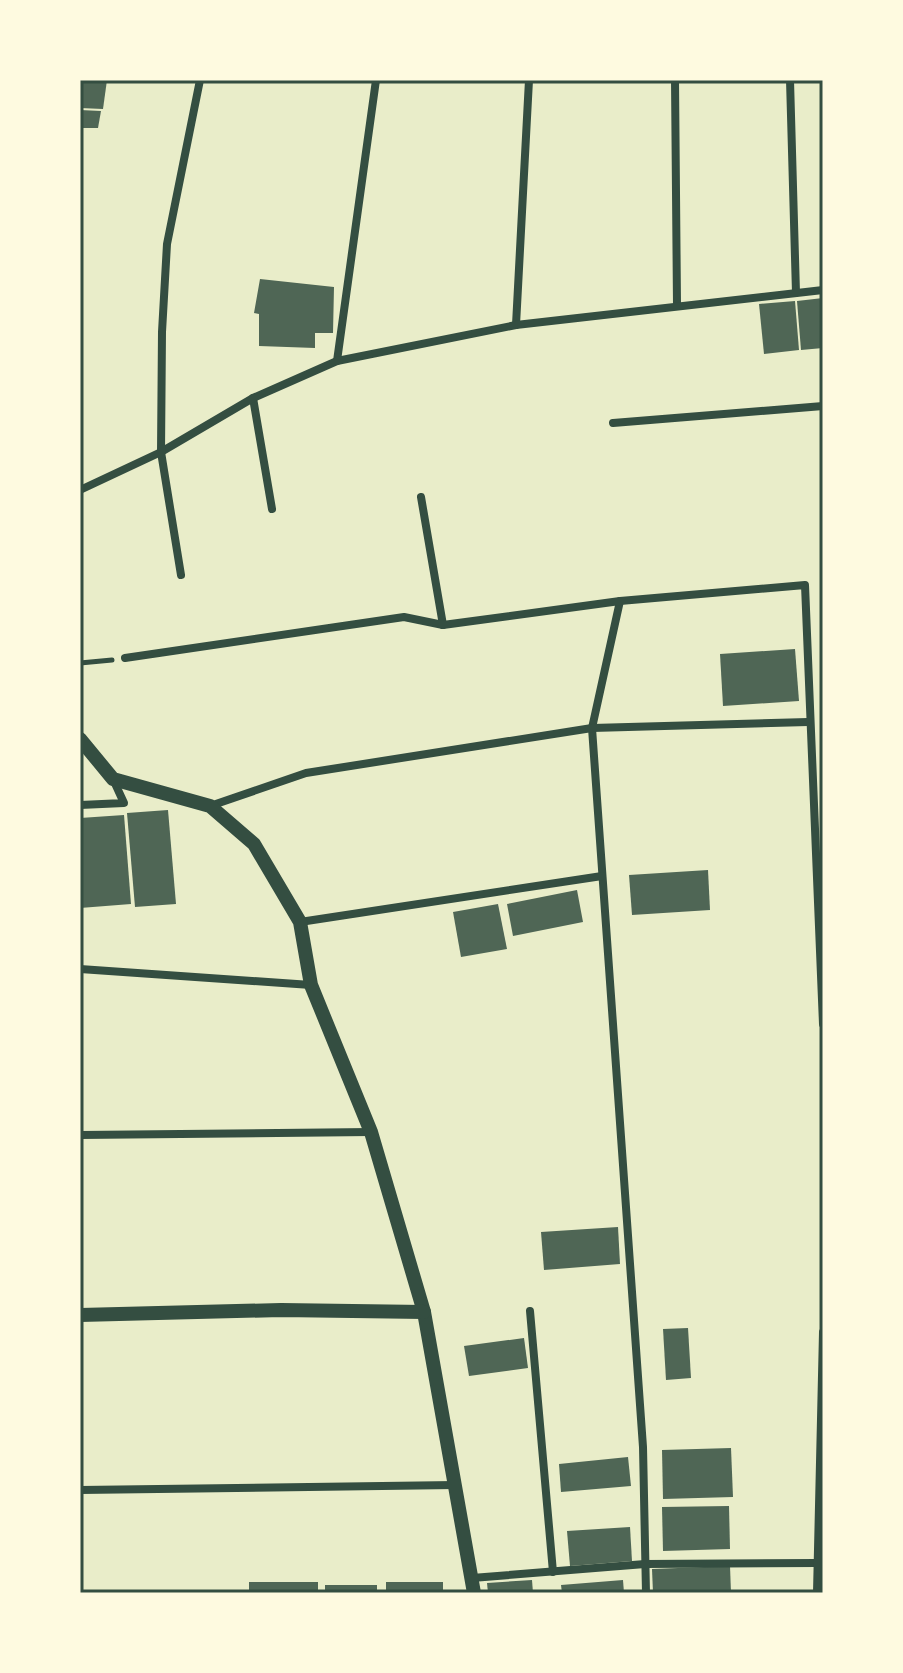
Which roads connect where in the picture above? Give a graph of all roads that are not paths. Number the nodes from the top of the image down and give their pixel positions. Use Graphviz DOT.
graph roads {
  1 [pos="200,80"];
  2 [pos="376,80"];
  3 [pos="529,80"];
  4 [pos="675,80"];
  5 [pos="790,80"];
  6 [pos="823,290"];
  7 [pos="796,293"];
  8 [pos="677,304"];
  9 [pos="516,325"];
  10 [pos="337,361"];
  11 [pos="253,398"];
  12 [pos="823,406"];
  13 [pos="613,423"];
  14 [pos="161,452"];
  15 [pos="80,490"];
  16 [pos="421,497"];
  17 [pos="272,509"];
  18 [pos="181,575"];
  19 [pos="620,601"];
  20 [pos="443,625"];
  21 [pos="125,658"];
  22 [pos="808,722"];
  23 [pos="592,728"];
  24 [pos="80,739"];
  25 [pos="113,779"];
  26 [pos="80,805"];
  27 [pos="210,806"];
  28 [pos="602,876"];
  29 [pos="300,922"];
  30 [pos="80,969"];
  31 [pos="311,985"];
  32 [pos="823,1024"];
  33 [pos="371,1132"];
  34 [pos="80,1135"];
  35 [pos="530,1311"];
  36 [pos="424,1312"];
  37 [pos="80,1315"];
  38 [pos="823,1332"];
  39 [pos="457,1485"];
  40 [pos="80,1490"];
  41 [pos="817,1563"];
  42 [pos="645,1564"];
  43 [pos="553,1572"];
  44 [pos="473,1585"];
  45 [pos="646,1593"];
  46 [pos="817,1593"];
  1 -- 14 [label="street"];
  2 -- 10 [label="street"];
  3 -- 9 [label="street"];
  4 -- 8 [label="street"];
  5 -- 7 [label="street"];
  6 -- 7 [label="street"];
  7 -- 8 [label="street"];
  8 -- 9 [label="street"];
  9 -- 10 [label="street"];
  10 -- 11 [label="street"];
  11 -- 14 [label="street"];
  11 -- 17 [label="street"];
  12 -- 13 [label="street"];
  14 -- 15 [label="street"];
  14 -- 18 [label="street"];
  16 -- 20 [label="street"];
  19 -- 20 [label="street"];
  19 -- 22 [label="street"];
  19 -- 23 [label="street"];
  20 -- 21 [label="street"];
  22 -- 23 [label="street"];
  22 -- 32 [label="street"];
  23 -- 27 [label="street"];
  23 -- 28 [label="street"];
  24 -- 25 [label="street"];
  25 -- 26 [label="street"];
  25 -- 27 [label="street"];
  27 -- 29 [label="street"];
  28 -- 29 [label="street"];
  28 -- 42 [label="street"];
  29 -- 31 [label="street"];
  30 -- 31 [label="street"];
  31 -- 33 [label="street"];
  33 -- 34 [label="street"];
  33 -- 36 [label="street"];
  35 -- 43 [label="street"];
  36 -- 37 [label="street"];
  36 -- 39 [label="street"];
  38 -- 41 [label="street"];
  39 -- 40 [label="street"];
  39 -- 44 [label="street"];
  41 -- 42 [label="street"];
  41 -- 46 [label="street"];
  42 -- 43 [label="street"];
  42 -- 45 [label="street"];
  43 -- 44 [label="street"];
}
